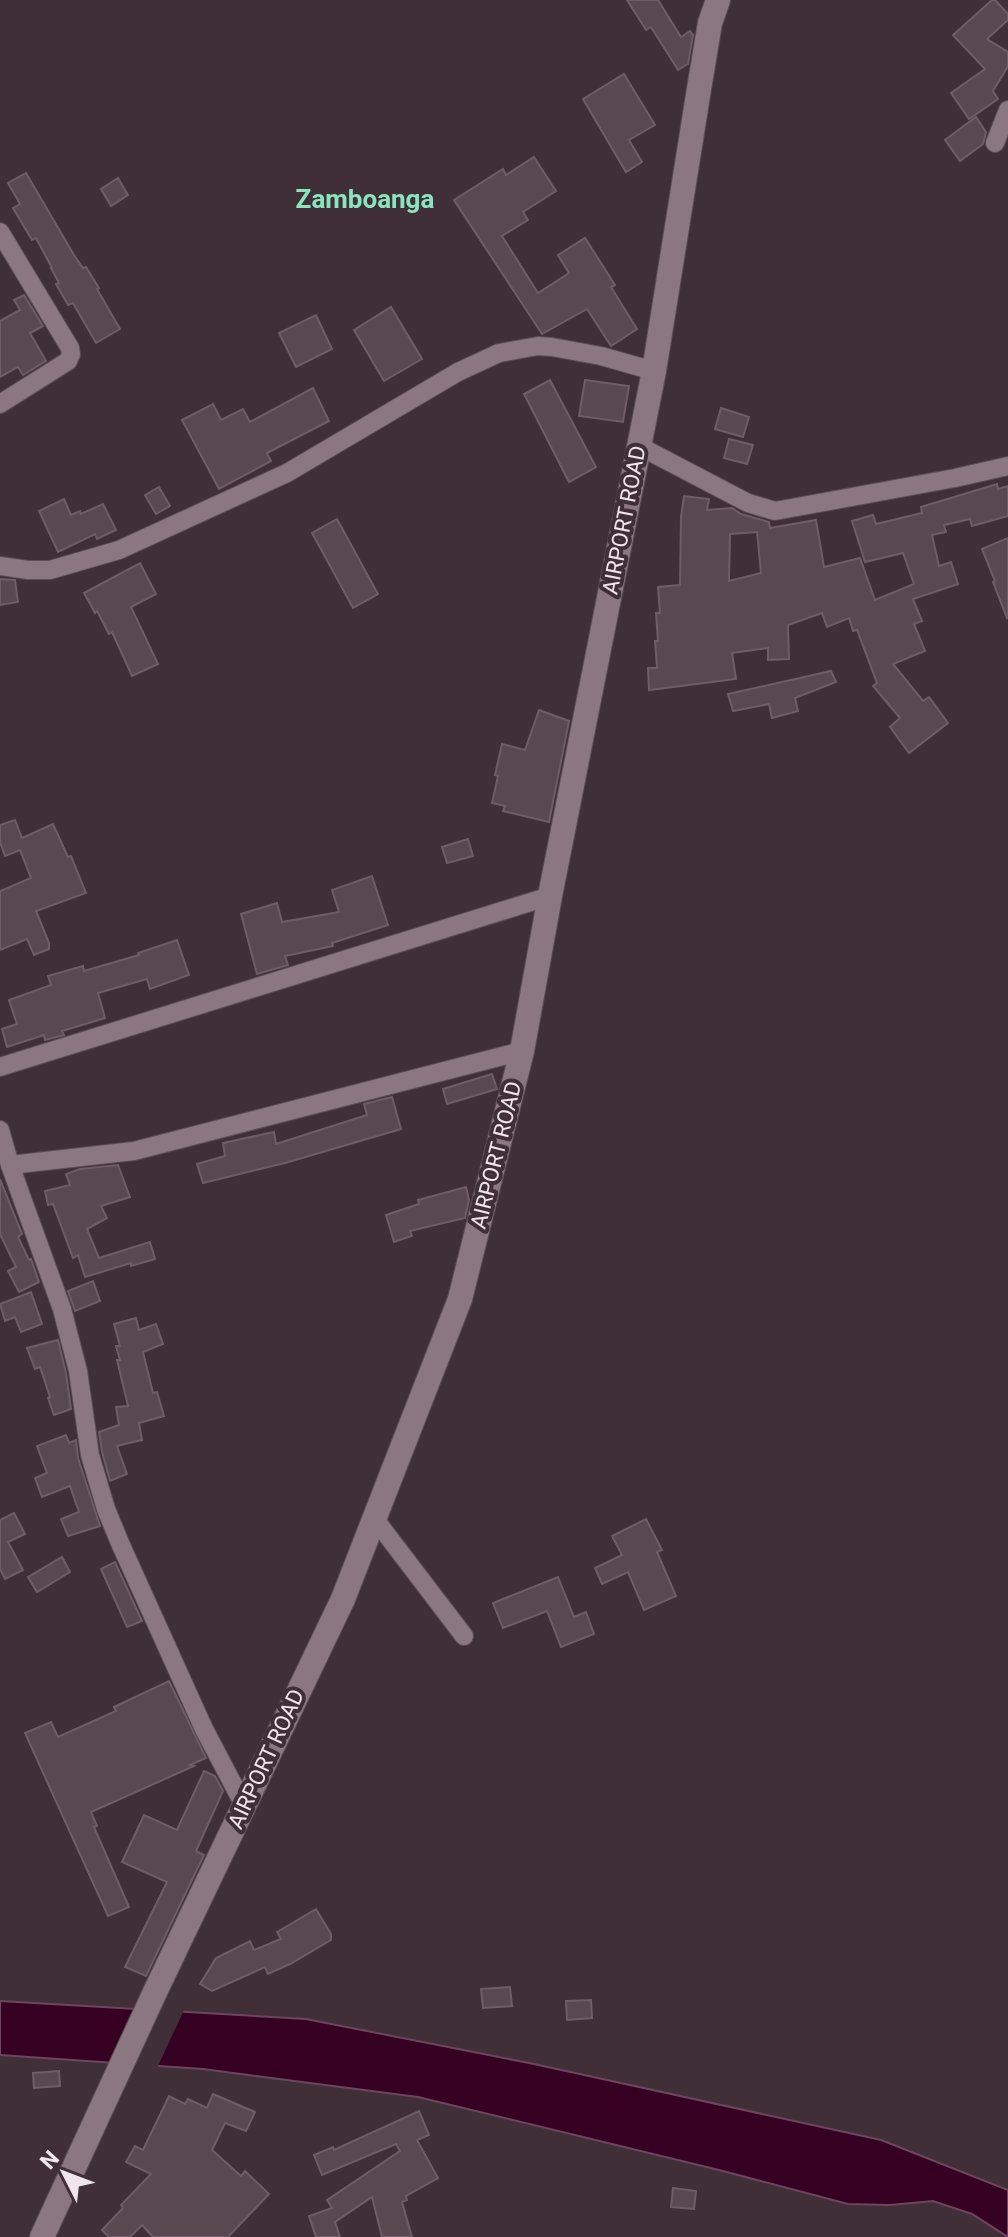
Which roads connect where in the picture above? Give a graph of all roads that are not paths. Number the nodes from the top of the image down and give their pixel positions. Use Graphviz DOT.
graph roads {
  1 [pos="718,0"];
  2 [pos="1008,110"];
  3 [pos="995,143"];
  4 [pos="0,232"];
  5 [pos="654,371"];
  6 [pos="0,404"];
  7 [pos="639,446"];
  8 [pos="1008,466"];
  9 [pos="0,566"];
  10 [pos="550,896"];
  11 [pos="522,1051"];
  12 [pos="0,1067"];
  13 [pos="0,1130"];
  14 [pos="10,1165"];
  15 [pos="374,1518"];
  16 [pos="464,1636"];
  17 [pos="244,1805"];
  18 [pos="42,2237"];
  1 -- 5 [label="main road, AIRPORT ROAD"];
  2 -- 3 [label="street"];
  4 -- 6 [label="street"];
  5 -- 7 [label="main road, AIRPORT ROAD"];
  5 -- 9 [label="street"];
  7 -- 8 [label="street"];
  7 -- 10 [label="main road, AIRPORT ROAD"];
  10 -- 11 [label="main road, AIRPORT ROAD"];
  10 -- 12 [label="street"];
  11 -- 14 [label="street"];
  11 -- 15 [label="main road, AIRPORT ROAD"];
  13 -- 14 [label="street"];
  14 -- 17 [label="street"];
  15 -- 16 [label="street"];
  15 -- 17 [label="main road, AIRPORT ROAD"];
  17 -- 18 [label="main road, AIRPORT ROAD"];
}
